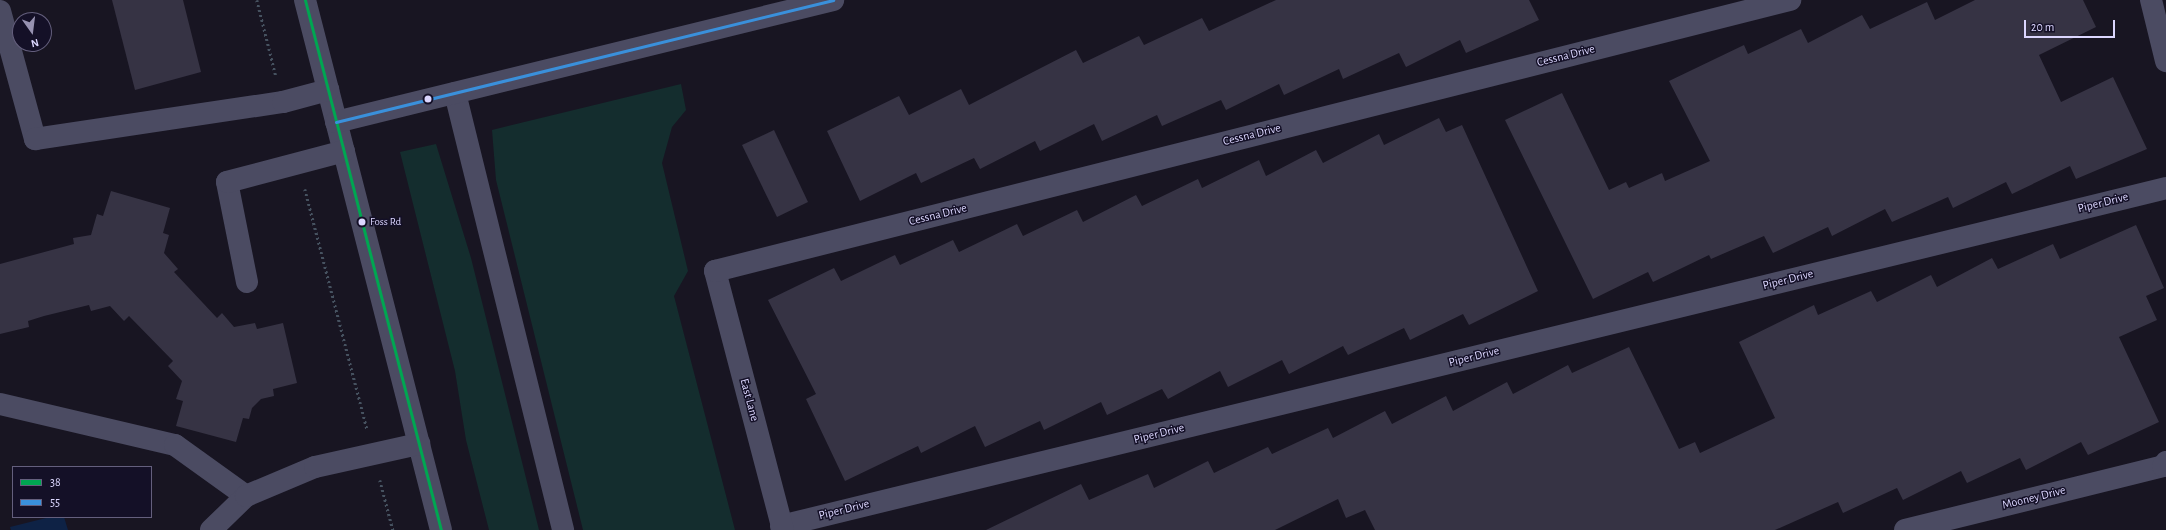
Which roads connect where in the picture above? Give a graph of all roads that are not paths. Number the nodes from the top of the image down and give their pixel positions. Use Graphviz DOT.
graph roads {
  1 [pos="305,0"];
  2 [pos="833,0"];
  3 [pos="1790,0"];
  4 [pos="2151,0"];
  5 [pos="0,11"];
  6 [pos="2166,61"];
  7 [pos="328,90"];
  8 [pos="455,93"];
  9 [pos="336,122"];
  10 [pos="344,151"];
  11 [pos="2166,188"];
  12 [pos="715,271"];
  13 [pos="247,282"];
  14 [pos="0,404"];
  15 [pos="419,444"];
  16 [pos="2164,464"];
  17 [pos="246,496"];
  18 [pos="782,528"];
  19 [pos="211,530"];
  20 [pos="441,530"];
  21 [pos="563,530"];
  22 [pos="1905,530"];
  1 -- 7 [label="street"];
  2 -- 8 [label="street"];
  3 -- 12 [label="street, Cessna Drive"];
  4 -- 6 [label="street"];
  5 -- 7 [label="street"];
  7 -- 9 [label="street"];
  8 -- 9 [label="street"];
  8 -- 21 [label="street"];
  9 -- 10 [label="street"];
  10 -- 13 [label="street"];
  10 -- 15 [label="street"];
  11 -- 18 [label="street, Piper Drive"];
  12 -- 18 [label="street, East Lane"];
  14 -- 17 [label="street"];
  15 -- 17 [label="street"];
  15 -- 20 [label="street"];
  16 -- 22 [label="street, Mooney Drive"];
  17 -- 19 [label="street"];
}
